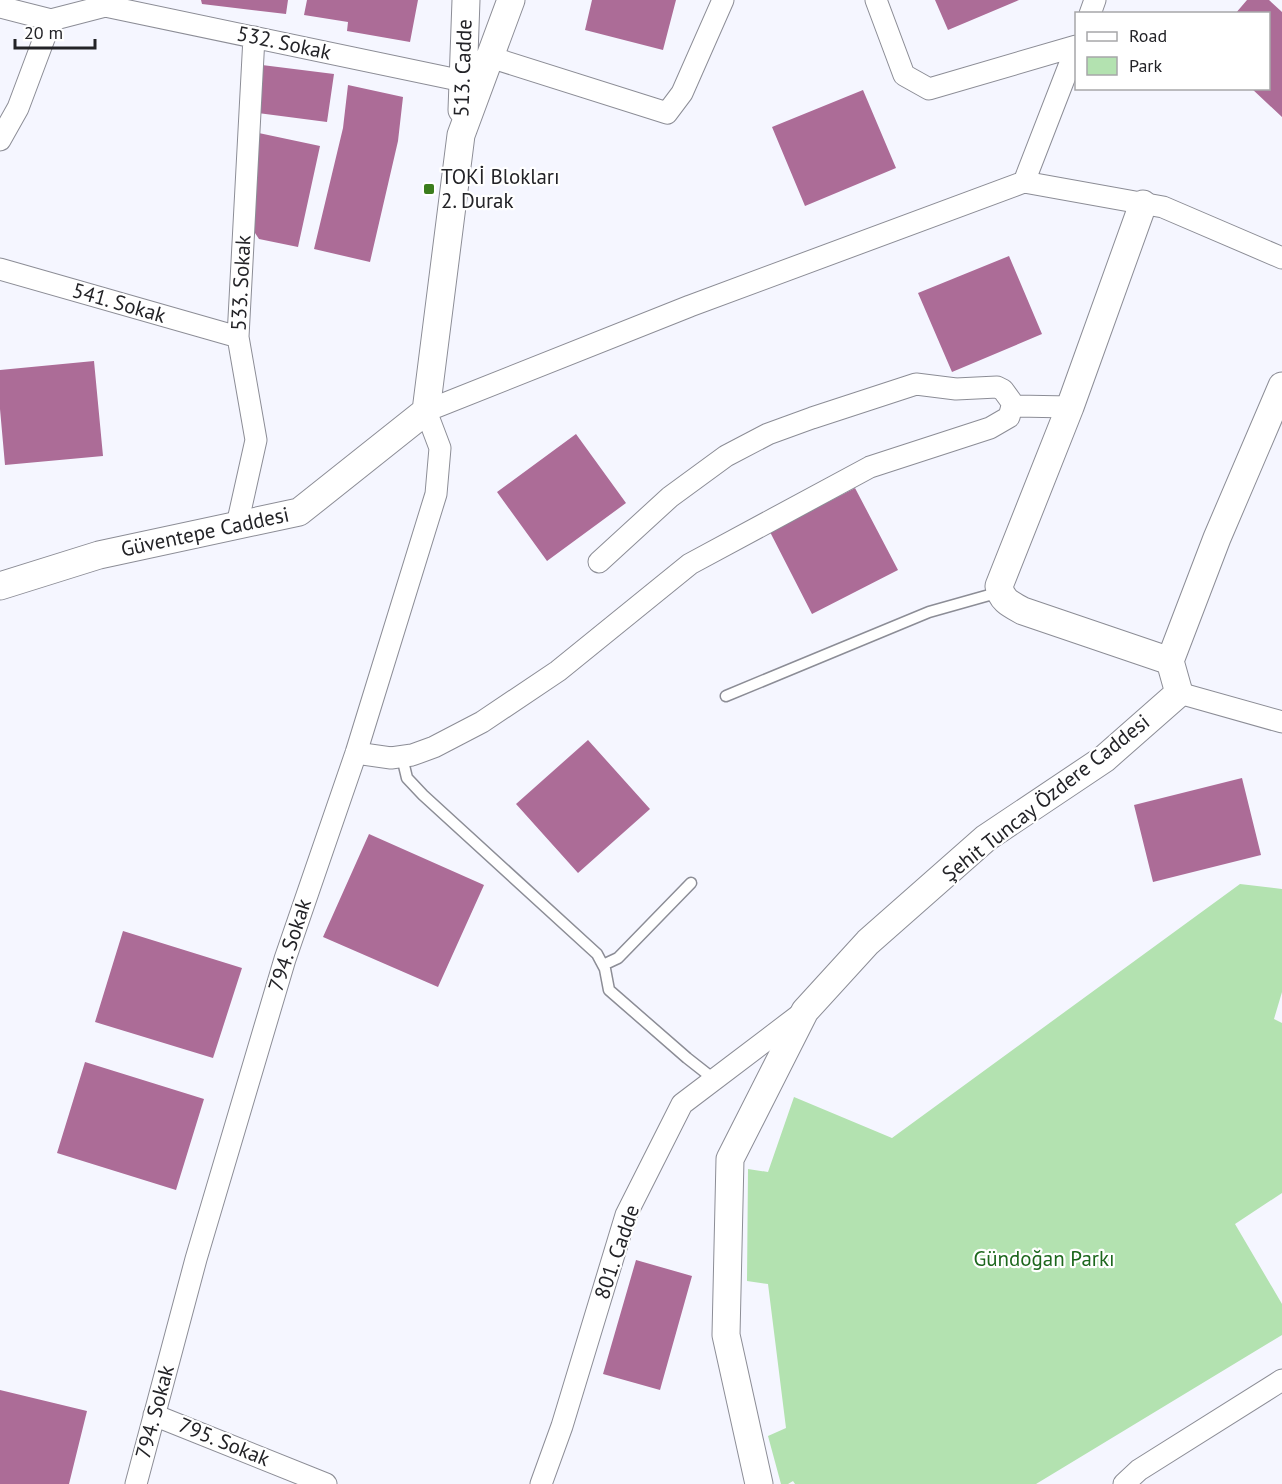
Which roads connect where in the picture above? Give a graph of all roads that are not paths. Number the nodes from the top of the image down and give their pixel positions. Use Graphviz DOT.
graph roads {
  1 [pos="466,0"];
  2 [pos="511,0"];
  3 [pos="723,0"];
  4 [pos="876,0"];
  5 [pos="105,3"];
  6 [pos="0,7"];
  7 [pos="51,20"];
  8 [pos="255,37"];
  9 [pos="1075,48"];
  10 [pos="1075,52"];
  11 [pos="490,57"];
  12 [pos="463,81"];
  13 [pos="460,135"];
  14 [pos="0,140"];
  15 [pos="1024,182"];
  16 [pos="1143,204"];
  17 [pos="1282,258"];
  18 [pos="0,269"];
  19 [pos="238,337"];
  20 [pos="1282,386"];
  21 [pos="1012,406"];
  22 [pos="1070,408"];
  23 [pos="426,411"];
  24 [pos="237,525"];
  25 [pos="598,562"];
  26 [pos="0,586"];
  27 [pos="1000,592"];
  28 [pos="1170,661"];
  29 [pos="1179,693"];
  30 [pos="726,696"];
  31 [pos="1282,722"];
  32 [pos="356,753"];
  33 [pos="402,757"];
  34 [pos="691,883"];
  35 [pos="603,965"];
  36 [pos="805,1011"];
  37 [pos="715,1080"];
  38 [pos="1282,1380"];
  39 [pos="154,1415"];
  40 [pos="136,1484"];
  41 [pos="326,1484"];
  42 [pos="541,1484"];
  43 [pos="759,1484"];
  44 [pos="1124,1484"];
  1 -- 12 [label="street, 513. Cadde"];
  2 -- 11 [label="street"];
  3 -- 11 [label="street"];
  4 -- 9 [label="street"];
  5 -- 7 [label="street"];
  5 -- 8 [label="street, 532. Sokak"];
  6 -- 7 [label="street"];
  7 -- 14 [label="street"];
  8 -- 12 [label="street, 532. Sokak"];
  8 -- 19 [label="street, 533. Sokak"];
  10 -- 15 [label="street"];
  11 -- 13 [label="street"];
  12 -- 13 [label="street, 513. Cadde"];
  13 -- 23 [label="street"];
  15 -- 16 [label="street"];
  15 -- 23 [label="street"];
  16 -- 17 [label="street"];
  16 -- 22 [label="street"];
  18 -- 19 [label="street, 541. Sokak"];
  19 -- 24 [label="street, 533. Sokak"];
  20 -- 28 [label="street"];
  21 -- 22 [label="street"];
  21 -- 25 [label="street"];
  21 -- 33 [label="street"];
  22 -- 27 [label="street"];
  23 -- 24 [label="street, Güventepe Caddesi"];
  23 -- 32 [label="street, 794. Sokak"];
  24 -- 26 [label="street, Güventepe Caddesi"];
  27 -- 28 [label="street"];
  27 -- 30 [label="lane"];
  28 -- 29 [label="street"];
  29 -- 31 [label="street"];
  29 -- 36 [label="street, Şehit Tuncay Özdere Caddesi"];
  32 -- 33 [label="street"];
  32 -- 39 [label="street, 794. Sokak"];
  33 -- 35 [label="lane"];
  34 -- 35 [label="lane"];
  35 -- 37 [label="lane"];
  36 -- 37 [label="street, 801. Cadde"];
  36 -- 43 [label="street, Şehit Tuncay Özdere Caddesi"];
  37 -- 42 [label="street, 801. Cadde"];
  38 -- 44 [label="street"];
  39 -- 40 [label="street, 794. Sokak"];
  39 -- 41 [label="street, 795. Sokak"];
}
